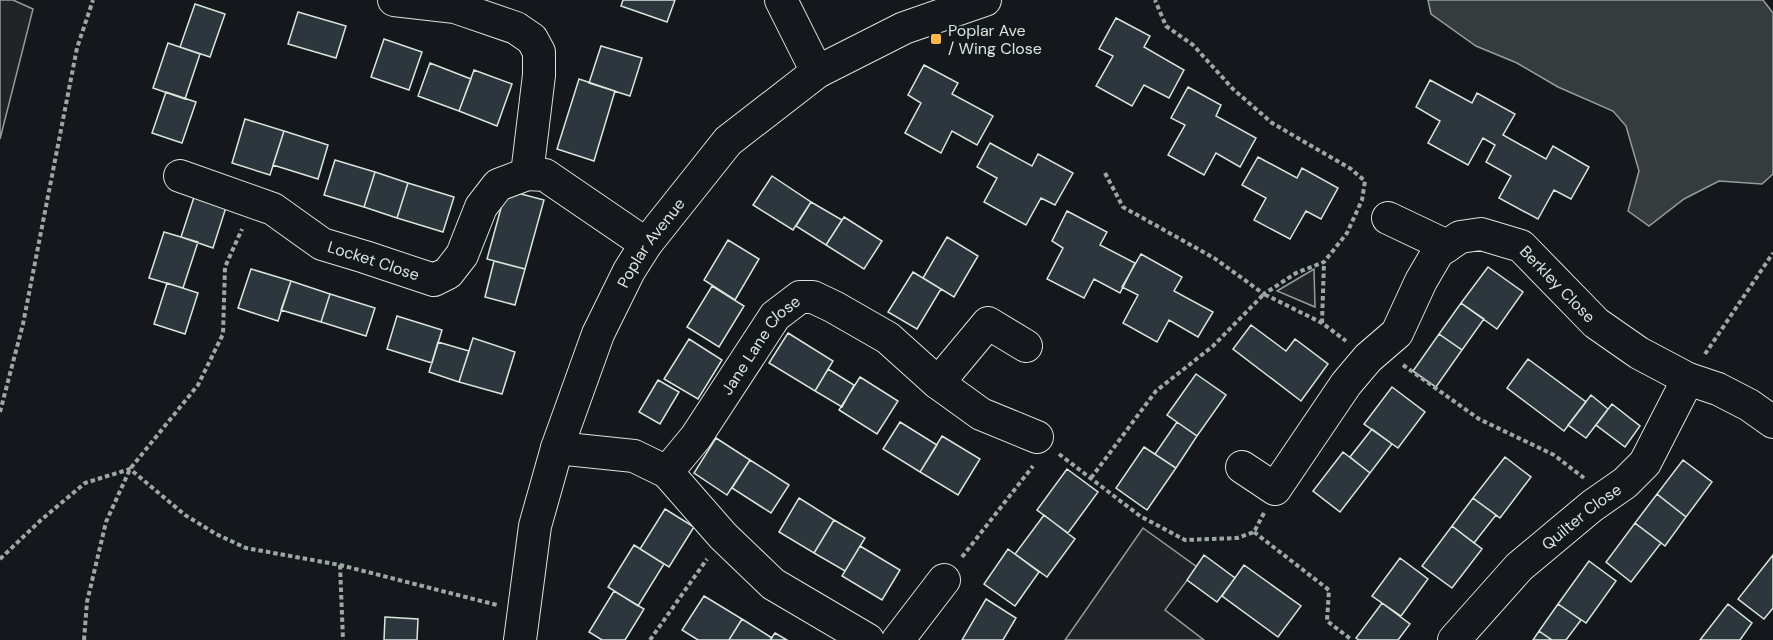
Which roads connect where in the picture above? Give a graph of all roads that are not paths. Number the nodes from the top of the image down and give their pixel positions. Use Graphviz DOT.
graph roads {
  1 [pos="394,0"];
  2 [pos="781,0"];
  3 [pos="984,0"];
  4 [pos="817,72"];
  5 [pos="527,174"];
  6 [pos="180,176"];
  7 [pos="1388,218"];
  8 [pos="645,244"];
  9 [pos="1447,246"];
  10 [pos="1026,346"];
  11 [pos="1688,379"];
  12 [pos="938,383"];
  13 [pos="1773,422"];
  14 [pos="1042,442"];
  15 [pos="557,448"];
  16 [pos="1242,467"];
  17 [pos="667,472"];
  18 [pos="944,580"];
  19 [pos="522,626"];
  20 [pos="868,640"];
  21 [pos="898,640"];
  22 [pos="1454,640"];
  1 -- 5 [label="street"];
  2 -- 4 [label="street"];
  3 -- 4 [label="street, Poplar Avenue"];
  4 -- 8 [label="street, Poplar Avenue"];
  5 -- 6 [label="street, Locket Close"];
  5 -- 8 [label="street"];
  7 -- 9 [label="street"];
  8 -- 15 [label="street, Poplar Avenue"];
  9 -- 11 [label="street, Berkley Close"];
  9 -- 16 [label="street, Berkley Close"];
  10 -- 12 [label="street"];
  11 -- 13 [label="street, Berkley Close"];
  11 -- 22 [label="street, Quilter Close"];
  12 -- 14 [label="street, Jane Lane Close"];
  12 -- 17 [label="street, Jane Lane Close"];
  15 -- 17 [label="street"];
  15 -- 19 [label="street, Poplar Avenue"];
  17 -- 20 [label="street"];
  18 -- 21 [label="street"];
}
